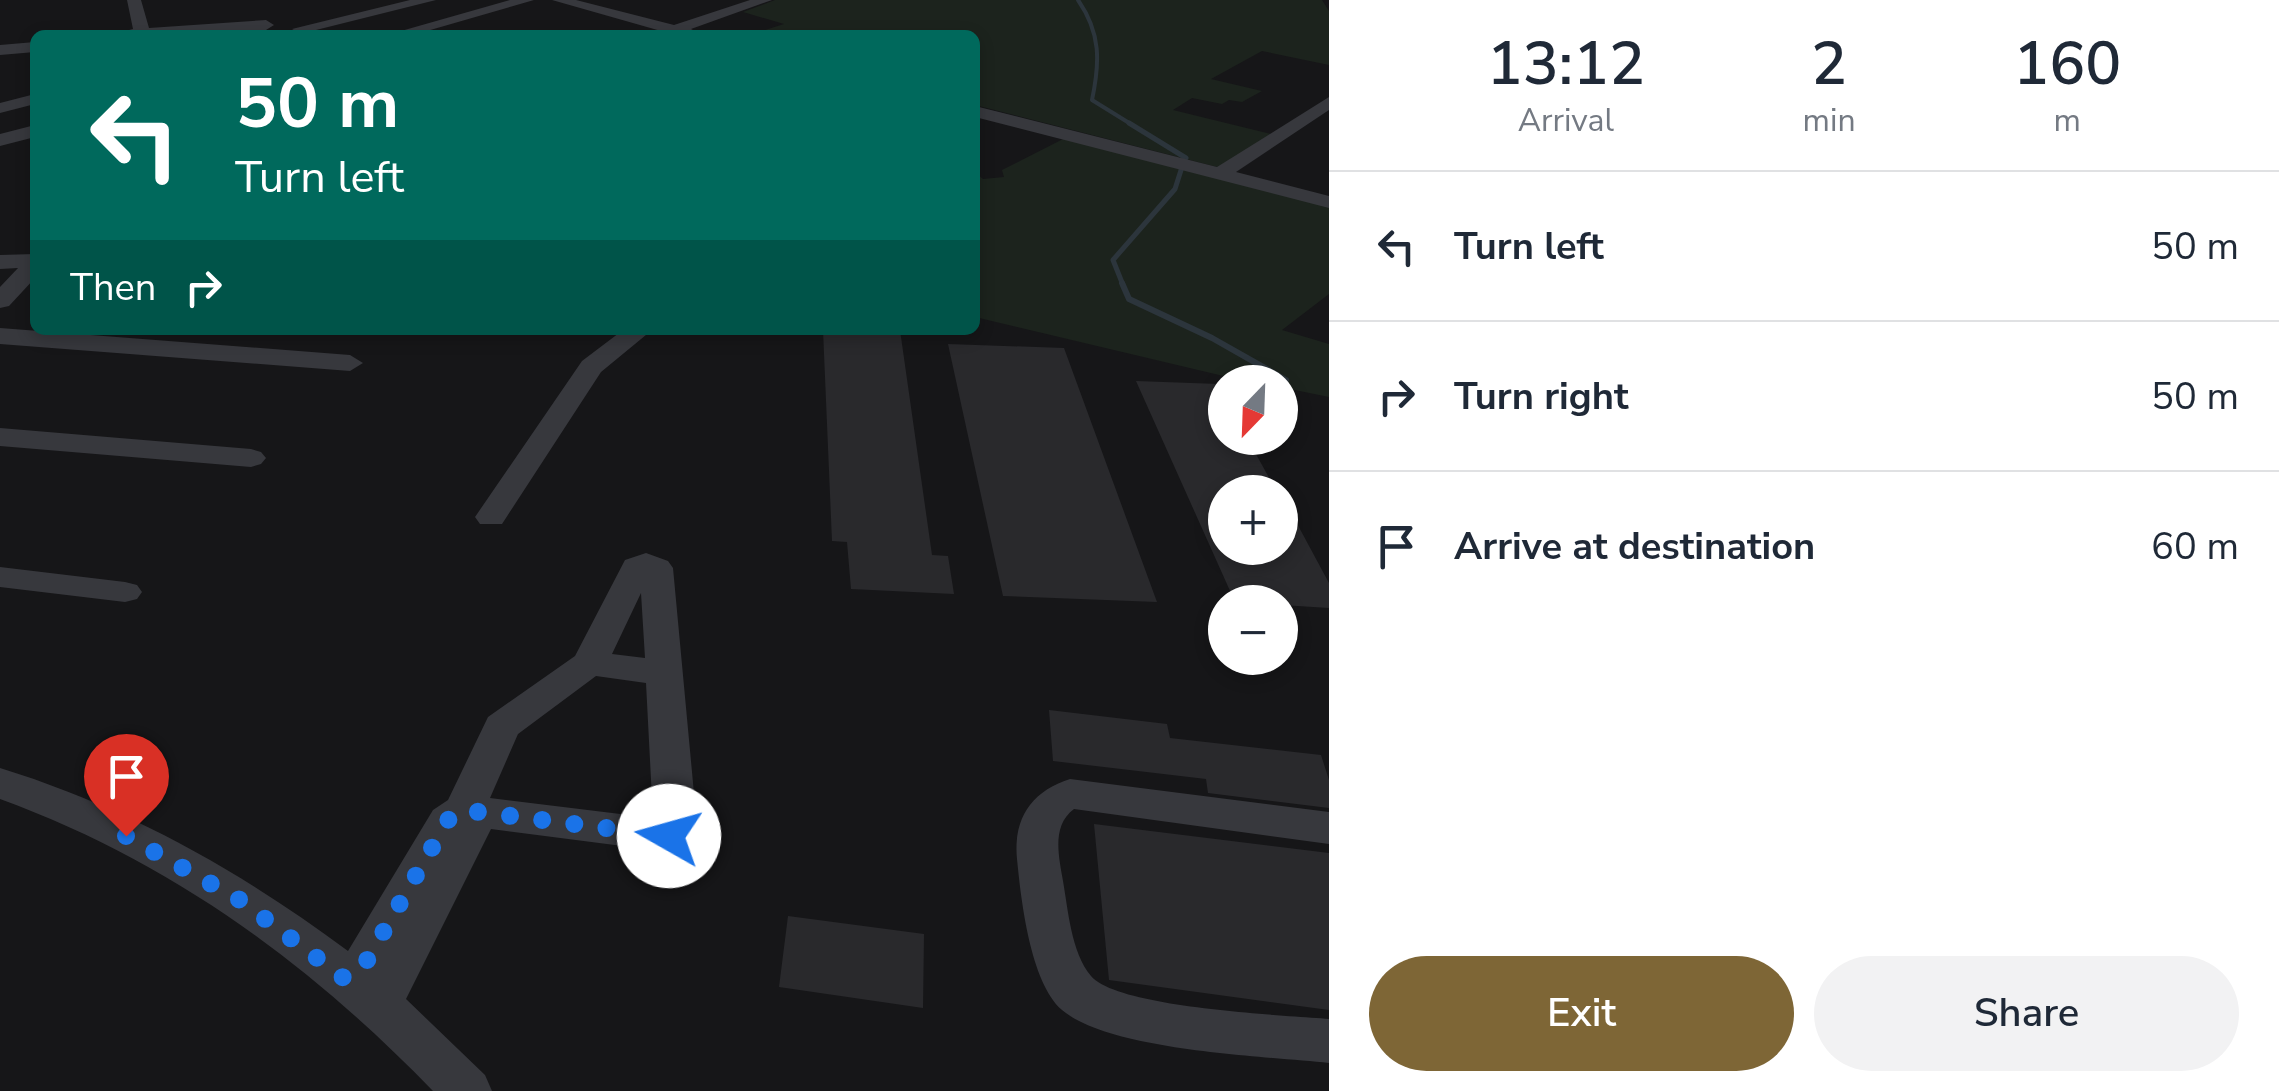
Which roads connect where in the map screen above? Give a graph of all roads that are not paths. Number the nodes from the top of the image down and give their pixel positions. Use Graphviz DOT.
graph roads {
  1 [pos="134,0"];
  2 [pos="401,0"];
  3 [pos="526,0"];
  4 [pos="545,0"];
  5 [pos="558,0"];
  6 [pos="765,0"];
  7 [pos="422,1"];
  8 [pos="376,9"];
  9 [pos="141,30"];
  10 [pos="273,30"];
  11 [pos="413,30"];
  12 [pos="660,30"];
  13 [pos="661,30"];
  14 [pos="680,30"];
  15 [pos="30,44"];
  16 [pos="0,46"];
  17 [pos="0,89"];
  18 [pos="30,100"];
  19 [pos="1329,102"];
  20 [pos="0,108"];
  21 [pos="980,109"];
  22 [pos="1005,116"];
  23 [pos="980,129"];
  24 [pos="30,132"];
  25 [pos="0,140"];
  26 [pos="1224,172"];
  27 [pos="1329,199"];
  28 [pos="16,264"];
  29 [pos="0,301"];
  30 [pos="633,335"];
  31 [pos="0,336"];
  32 [pos="350,363"];
  33 [pos="0,437"];
  34 [pos="251,458"];
  35 [pos="491,517"];
  36 [pos="0,578"];
  37 [pos="125,592"];
  38 [pos="589,663"];
  39 [pos="664,673"];
  40 [pos="0,784"];
  41 [pos="464,810"];
  42 [pos="1329,828"];
  43 [pos="362,991"];
  44 [pos="1329,1042"];
  45 [pos="467,1091"];
  1 -- 9 [label="street"];
  2 -- 8 [label="street"];
  3 -- 11 [label="street"];
  4 -- 12 [label="street"];
  5 -- 13 [label="street"];
  6 -- 14 [label="street"];
  7 -- 8 [label="street"];
  8 -- 10 [label="street"];
  15 -- 16 [label="street"];
  17 -- 18 [label="street"];
  18 -- 20 [label="street"];
  19 -- 26 [label="street"];
  21 -- 22 [label="street"];
  22 -- 23 [label="street"];
  22 -- 26 [label="street"];
  24 -- 25 [label="street"];
  26 -- 27 [label="street"];
  28 -- 29 [label="street"];
  30 -- 35 [label="street"];
  31 -- 32 [label="street"];
  33 -- 34 [label="street"];
  36 -- 37 [label="street"];
  38 -- 39 [label="street"];
  38 -- 39 [label="street"];
  38 -- 41 [label="street"];
  39 -- 41 [label="street"];
  40 -- 43 [label="street"];
  41 -- 43 [label="street"];
  42 -- 44 [label="street"];
  43 -- 45 [label="street"];
}
